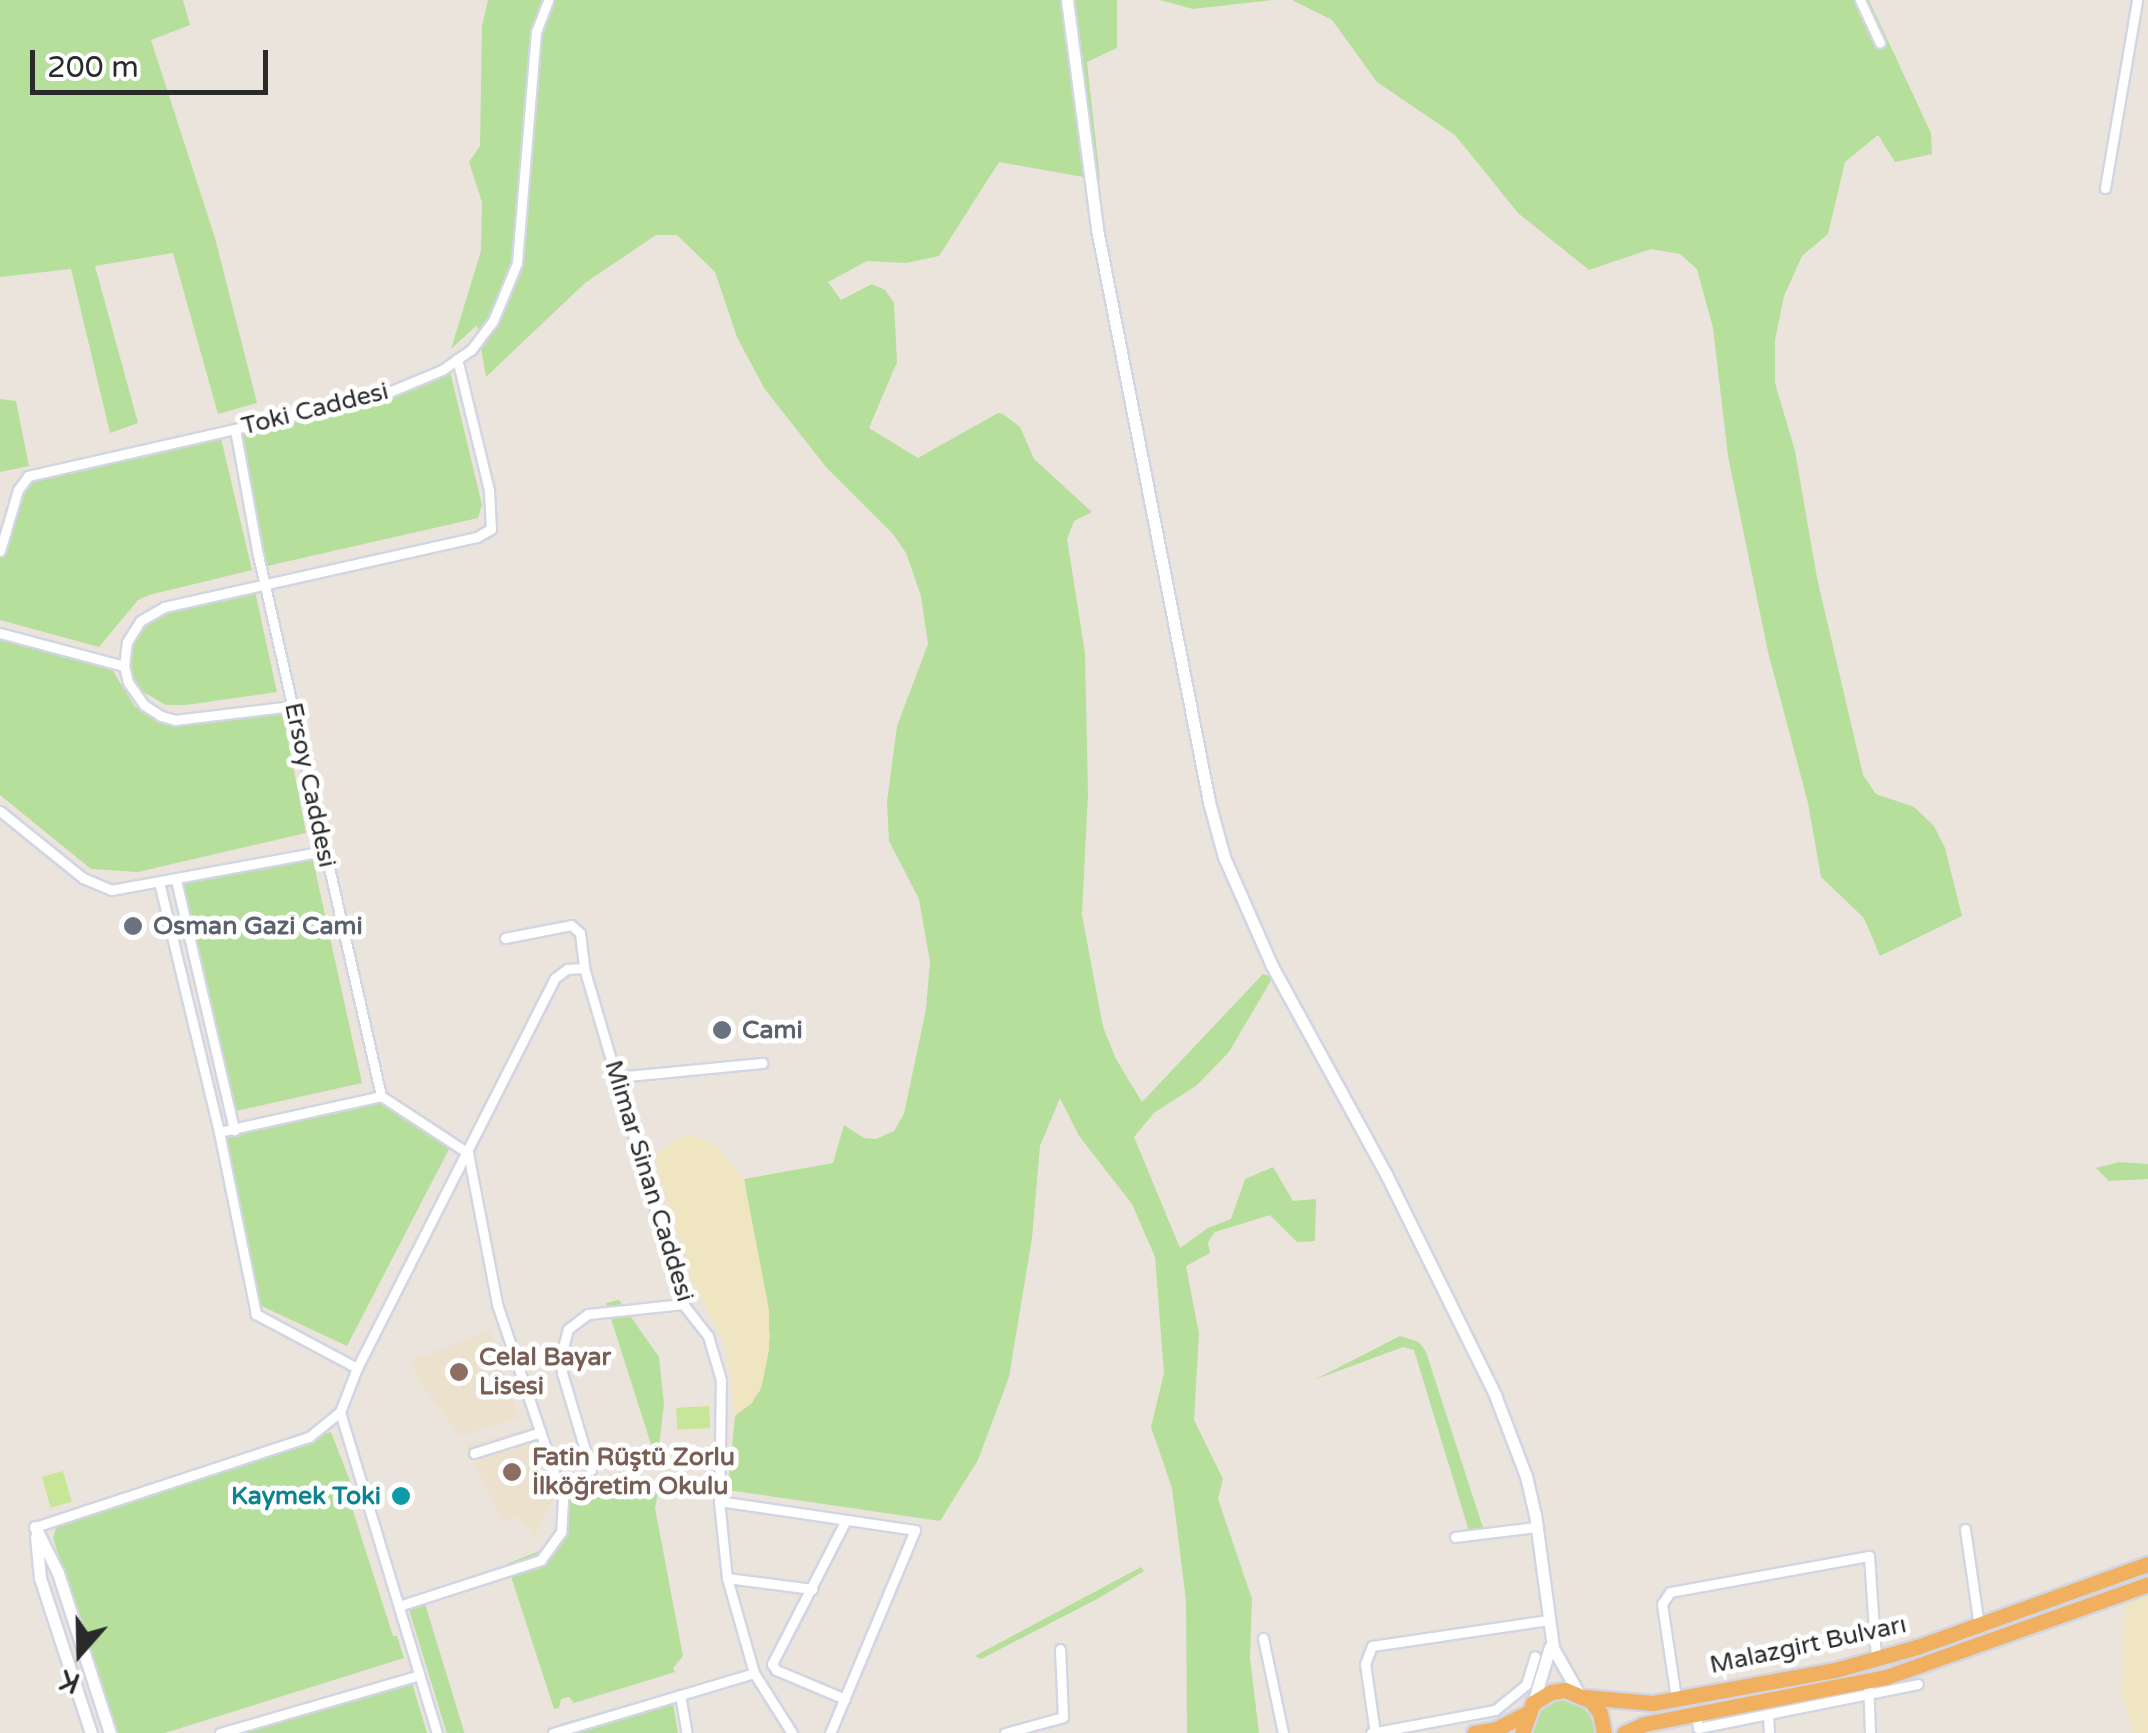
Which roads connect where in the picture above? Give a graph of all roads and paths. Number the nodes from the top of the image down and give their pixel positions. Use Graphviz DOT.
graph roads {
  1 [pos="548,0"];
  2 [pos="1067,0"];
  3 [pos="1860,0"];
  4 [pos="2137,0"];
  5 [pos="1880,43"];
  6 [pos="2105,188"];
  7 [pos="458,359"];
  8 [pos="235,429"];
  9 [pos="0,551"];
  10 [pos="267,583"];
  11 [pos="0,634"];
  12 [pos="124,666"];
  13 [pos="292,706"];
  14 [pos="0,811"];
  15 [pos="324,851"];
  16 [pos="176,880"];
  17 [pos="159,882"];
  18 [pos="504,938"];
  19 [pos="584,968"];
  20 [pos="762,1063"];
  21 [pos="616,1077"];
  22 [pos="380,1096"];
  23 [pos="234,1130"];
  24 [pos="219,1132"];
  25 [pos="468,1154"];
  26 [pos="684,1304"];
  27 [pos="357,1368"];
  28 [pos="340,1412"];
  29 [pos="540,1432"];
  30 [pos="474,1452"];
  31 [pos="591,1470"];
  32 [pos="718,1500"];
  33 [pos="846,1520"];
  34 [pos="1537,1527"];
  35 [pos="35,1528"];
  36 [pos="1966,1530"];
  37 [pos="1455,1538"];
  38 [pos="2148,1564"];
  39 [pos="728,1578"];
  40 [pos="2148,1584"];
  41 [pos="812,1588"];
  42 [pos="398,1606"];
  43 [pos="1548,1620"];
  44 [pos="1979,1626"];
  45 [pos="1264,1638"];
  46 [pos="1550,1638"];
  47 [pos="1060,1649"];
  48 [pos="1535,1656"];
  49 [pos="1876,1659"];
  50 [pos="754,1673"];
  51 [pos="419,1675"];
  52 [pos="1918,1684"];
  53 [pos="1869,1689"];
  54 [pos="680,1695"];
  55 [pos="1582,1695"];
  56 [pos="845,1698"];
  57 [pos="1676,1698"];
  58 [pos="1529,1709"];
  59 [pos="1767,1710"];
  60 [pos="91,1733"];
  61 [pos="110,1733"];
  62 [pos="220,1733"];
  63 [pos="437,1733"];
  64 [pos="553,1733"];
  65 [pos="687,1733"];
  66 [pos="792,1733"];
  67 [pos="830,1733"];
  68 [pos="1005,1733"];
  69 [pos="1283,1733"];
  70 [pos="1374,1733"];
  71 [pos="1474,1733"];
  72 [pos="1522,1733"];
  73 [pos="1604,1733"];
  74 [pos="1624,1733"];
  75 [pos="1769,1733"];
  76 [pos="1870,1733"];
  1 -- 7 [label="street, Toki Caddesi"];
  2 -- 34 [label="street"];
  3 -- 5 [label="street"];
  4 -- 6 [label="street"];
  7 -- 8 [label="street, Toki Caddesi"];
  7 -- 10 [label="street"];
  8 -- 9 [label="street, Toki Caddesi"];
  8 -- 10 [label="street, Ersoy Caddesi"];
  10 -- 12 [label="street"];
  10 -- 13 [label="street, Ersoy Caddesi"];
  11 -- 12 [label="street"];
  12 -- 13 [label="street"];
  13 -- 15 [label="street, Ersoy Caddesi"];
  14 -- 17 [label="street"];
  15 -- 16 [label="street"];
  15 -- 22 [label="street, Ersoy Caddesi"];
  16 -- 17 [label="street"];
  16 -- 23 [label="street"];
  17 -- 24 [label="street"];
  18 -- 19 [label="street, Mimar Sinan Caddesi"];
  19 -- 21 [label="street, Mimar Sinan Caddesi"];
  19 -- 25 [label="street"];
  20 -- 21 [label="street"];
  21 -- 26 [label="street, Mimar Sinan Caddesi"];
  22 -- 23 [label="street"];
  22 -- 25 [label="street"];
  23 -- 24 [label="street"];
  24 -- 27 [label="street"];
  25 -- 27 [label="street"];
  25 -- 29 [label="street"];
  26 -- 31 [label="street"];
  26 -- 32 [label="street, Mimar Sinan Caddesi"];
  27 -- 28 [label="street"];
  28 -- 35 [label="street"];
  28 -- 42 [label="street"];
  29 -- 30 [label="street"];
  29 -- 42 [label="street"];
  32 -- 33 [label="street"];
  32 -- 39 [label="street, Mimar Sinan Caddesi"];
  33 -- 41 [label="street"];
  33 -- 56 [label="street"];
  34 -- 37 [label="street"];
  34 -- 43 [label="street"];
  35 -- 60 [label="street"];
  35 -- 61 [label="street"];
  36 -- 44 [label="street"];
  38 -- 44 [label="highway, Malazgirt Bulvarı"];
  39 -- 41 [label="street"];
  39 -- 50 [label="street, Mimar Sinan Caddesi"];
  40 -- 53 [label="highway, Malazgirt Bulvarı"];
  41 -- 56 [label="street"];
  42 -- 51 [label="street"];
  43 -- 46 [label="street"];
  43 -- 70 [label="street"];
  44 -- 49 [label="highway, Malazgirt Bulvarı"];
  45 -- 69 [label="street"];
  46 -- 55 [label="street"];
  46 -- 58 [label="street"];
  47 -- 68 [label="street"];
  48 -- 70 [label="street"];
  49 -- 57 [label="highway, Malazgirt Bulvarı"];
  49 -- 57 [label="street"];
  50 -- 54 [label="street"];
  50 -- 66 [label="street, Mimar Sinan Caddesi"];
  51 -- 62 [label="street"];
  51 -- 63 [label="street"];
  52 -- 53 [label="street"];
  53 -- 59 [label="highway, Malazgirt Bulvarı"];
  53 -- 76 [label="street"];
  54 -- 64 [label="street"];
  54 -- 65 [label="street"];
  55 -- 57 [label="highway, Malazgirt Bulvarı"];
  55 -- 58 [label="highway, Malazgirt Bulvarı"];
  55 -- 73 [label="highway"];
  56 -- 67 [label="street"];
  58 -- 71 [label="highway"];
  58 -- 72 [label="highway"];
  59 -- 74 [label="highway, Malazgirt Bulvarı"];
  59 -- 75 [label="street"];
}
